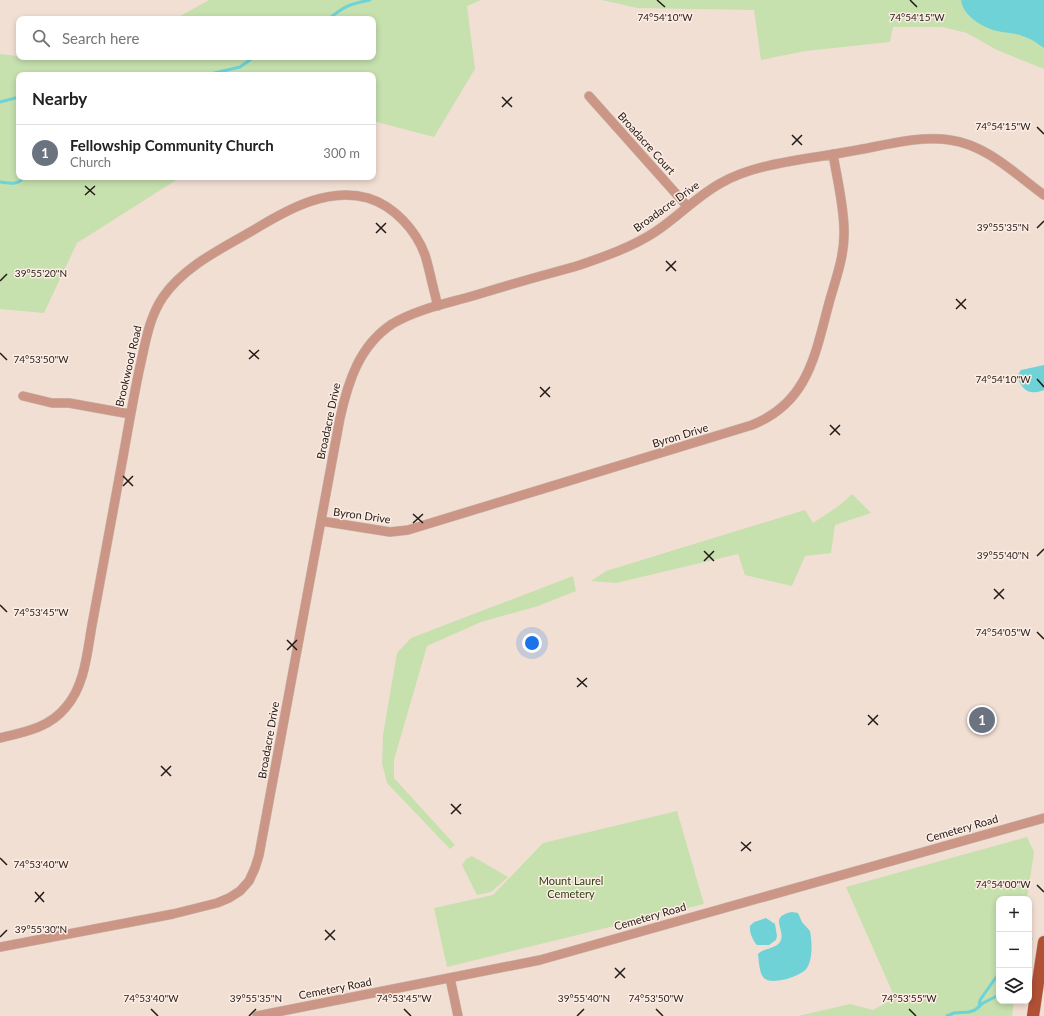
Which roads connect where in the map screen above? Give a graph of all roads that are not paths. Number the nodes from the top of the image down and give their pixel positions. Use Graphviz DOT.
graph roads {
  1 [pos="588,96"];
  2 [pos="833,154"];
  3 [pos="1044,196"];
  4 [pos="687,206"];
  5 [pos="438,306"];
  6 [pos="23,396"];
  7 [pos="130,414"];
  8 [pos="321,521"];
  9 [pos="0,738"];
  10 [pos="1044,818"];
  11 [pos="1044,942"];
  12 [pos="0,947"];
  13 [pos="450,978"];
  14 [pos="257,1016"];
  15 [pos="458,1016"];
  16 [pos="1033,1016"];
  1 -- 4 [label="street, Broadacre Court"];
  2 -- 3 [label="street, Broadacre Drive"];
  2 -- 4 [label="street, Broadacre Drive"];
  2 -- 8 [label="street, Byron Drive"];
  4 -- 5 [label="street, Broadacre Drive"];
  5 -- 7 [label="street, Brookwood Road"];
  5 -- 8 [label="street, Broadacre Drive"];
  6 -- 7 [label="street"];
  7 -- 9 [label="street, Brookwood Road"];
  8 -- 12 [label="street, Broadacre Drive"];
  10 -- 13 [label="street, Cemetery Road"];
  11 -- 16 [label="main road"];
  13 -- 14 [label="street, Cemetery Road"];
  13 -- 15 [label="street"];
}
